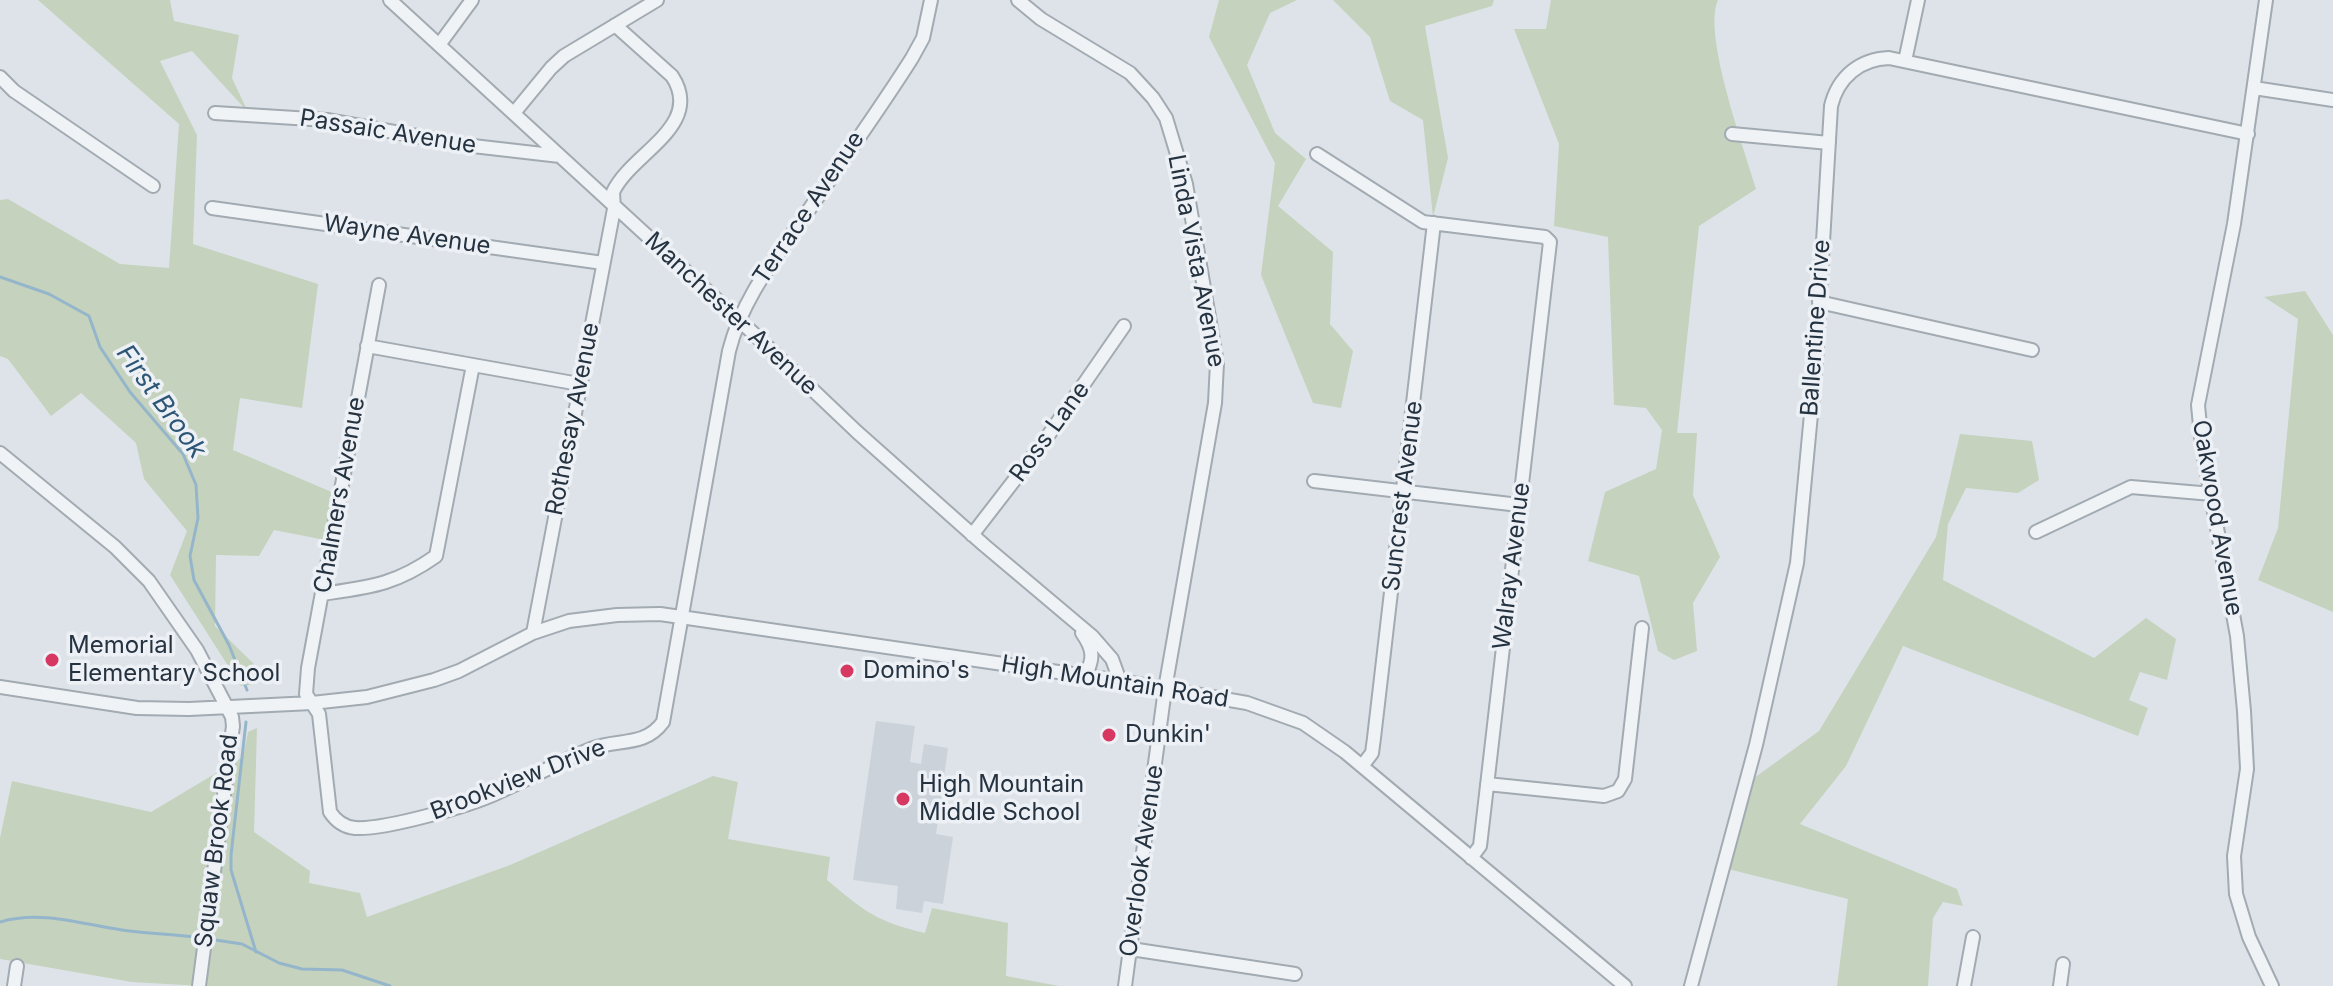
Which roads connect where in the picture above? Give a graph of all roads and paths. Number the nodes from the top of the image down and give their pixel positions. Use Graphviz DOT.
graph roads {
  1 [pos="390,0"];
  2 [pos="472,0"];
  3 [pos="657,0"];
  4 [pos="931,0"];
  5 [pos="1018,0"];
  6 [pos="1918,0"];
  7 [pos="2266,0"];
  8 [pos="615,25"];
  9 [pos="439,45"];
  10 [pos="1905,61"];
  11 [pos="0,77"];
  12 [pos="2254,88"];
  13 [pos="2333,100"];
  14 [pos="215,113"];
  15 [pos="514,113"];
  16 [pos="1732,134"];
  17 [pos="2248,134"];
  18 [pos="1829,143"];
  19 [pos="1317,154"];
  20 [pos="560,156"];
  21 [pos="153,186"];
  22 [pos="613,204"];
  23 [pos="212,208"];
  24 [pos="1434,223"];
  25 [pos="603,263"];
  26 [pos="379,285"];
  27 [pos="1819,302"];
  28 [pos="738,319"];
  29 [pos="1124,326"];
  30 [pos="367,346"];
  31 [pos="2032,350"];
  32 [pos="473,365"];
  33 [pos="579,384"];
  34 [pos="0,453"];
  35 [pos="1314,481"];
  36 [pos="1403,492"];
  37 [pos="2212,494"];
  38 [pos="1519,505"];
  39 [pos="2036,532"];
  40 [pos="972,535"];
  41 [pos="322,594"];
  42 [pos="682,617"];
  43 [pos="1077,623"];
  44 [pos="1642,628"];
  45 [pos="533,633"];
  46 [pos="1085,676"];
  47 [pos="1120,681"];
  48 [pos="0,687"];
  49 [pos="1165,689"];
  50 [pos="312,703"];
  51 [pos="228,708"];
  52 [pos="1362,766"];
  53 [pos="1487,784"];
  54 [pos="1471,858"];
  55 [pos="1973,937"];
  56 [pos="1131,949"];
  57 [pos="2063,964"];
  58 [pos="17,966"];
  59 [pos="1295,974"];
  60 [pos="14,986"];
  61 [pos="199,986"];
  62 [pos="1125,986"];
  63 [pos="1625,986"];
  64 [pos="1691,986"];
  65 [pos="1964,986"];
  66 [pos="2060,986"];
  67 [pos="2272,986"];
  1 -- 9 [label="street, Manchester Avenue"];
  2 -- 9 [label="street"];
  3 -- 8 [label="street"];
  4 -- 28 [label="street, Terrace Avenue"];
  5 -- 49 [label="street, Linda Vista Avenue"];
  6 -- 10 [label="street"];
  7 -- 12 [label="street, Oakwood Avenue"];
  8 -- 15 [label="street"];
  8 -- 22 [label="street, Rothesay Avenue"];
  9 -- 15 [label="street, Manchester Avenue"];
  10 -- 17 [label="street, Ballentine Drive"];
  10 -- 18 [label="street, Ballentine Drive"];
  11 -- 21 [label="street"];
  12 -- 13 [label="street"];
  12 -- 17 [label="street, Oakwood Avenue"];
  14 -- 20 [label="street, Passaic Avenue"];
  15 -- 20 [label="street, Manchester Avenue"];
  16 -- 18 [label="street"];
  17 -- 37 [label="street, Oakwood Avenue"];
  18 -- 27 [label="street, Ballentine Drive"];
  19 -- 24 [label="street"];
  20 -- 22 [label="street, Manchester Avenue"];
  22 -- 25 [label="street, Rothesay Avenue"];
  22 -- 28 [label="street, Manchester Avenue"];
  23 -- 25 [label="street, Wayne Avenue"];
  24 -- 36 [label="street, Suncrest Avenue"];
  24 -- 38 [label="street, Walray Avenue"];
  25 -- 33 [label="street, Rothesay Avenue"];
  26 -- 30 [label="street, Chalmers Avenue"];
  27 -- 31 [label="street"];
  27 -- 64 [label="street, Ballentine Drive"];
  28 -- 40 [label="street, Manchester Avenue"];
  28 -- 42 [label="street, Terrace Avenue"];
  29 -- 40 [label="street, Ross Lane"];
  30 -- 32 [label="street"];
  30 -- 41 [label="street, Chalmers Avenue"];
  32 -- 33 [label="street"];
  32 -- 41 [label="street"];
  33 -- 45 [label="street, Rothesay Avenue"];
  34 -- 51 [label="street, Squaw Brook Road"];
  35 -- 36 [label="street"];
  36 -- 38 [label="street"];
  36 -- 52 [label="street, Suncrest Avenue"];
  37 -- 39 [label="street"];
  37 -- 67 [label="street, Oakwood Avenue"];
  38 -- 53 [label="street, Walray Avenue"];
  40 -- 43 [label="street, Manchester Avenue"];
  41 -- 50 [label="street, Chalmers Avenue"];
  42 -- 45 [label="street, High Mountain Road"];
  42 -- 46 [label="street, High Mountain Road"];
  42 -- 50 [label="street, Brookview Drive"];
  43 -- 46 [label="street, Manchester Avenue"];
  43 -- 47 [label="street, Manchester Avenue"];
  44 -- 53 [label="street"];
  45 -- 50 [label="street, High Mountain Road"];
  46 -- 47 [label="street, High Mountain Road"];
  47 -- 49 [label="street, High Mountain Road"];
  48 -- 51 [label="street, High Mountain Road"];
  49 -- 52 [label="street, High Mountain Road"];
  49 -- 56 [label="street, Overlook Avenue"];
  50 -- 51 [label="street, High Mountain Road"];
  51 -- 61 [label="street, Squaw Brook Road"];
  52 -- 54 [label="street, High Mountain Road"];
  53 -- 54 [label="street, Walray Avenue"];
  54 -- 63 [label="street, High Mountain Road"];
  55 -- 65 [label="street"];
  56 -- 59 [label="street"];
  56 -- 62 [label="street, Overlook Avenue"];
  57 -- 66 [label="street"];
  58 -- 60 [label="street"];
}
